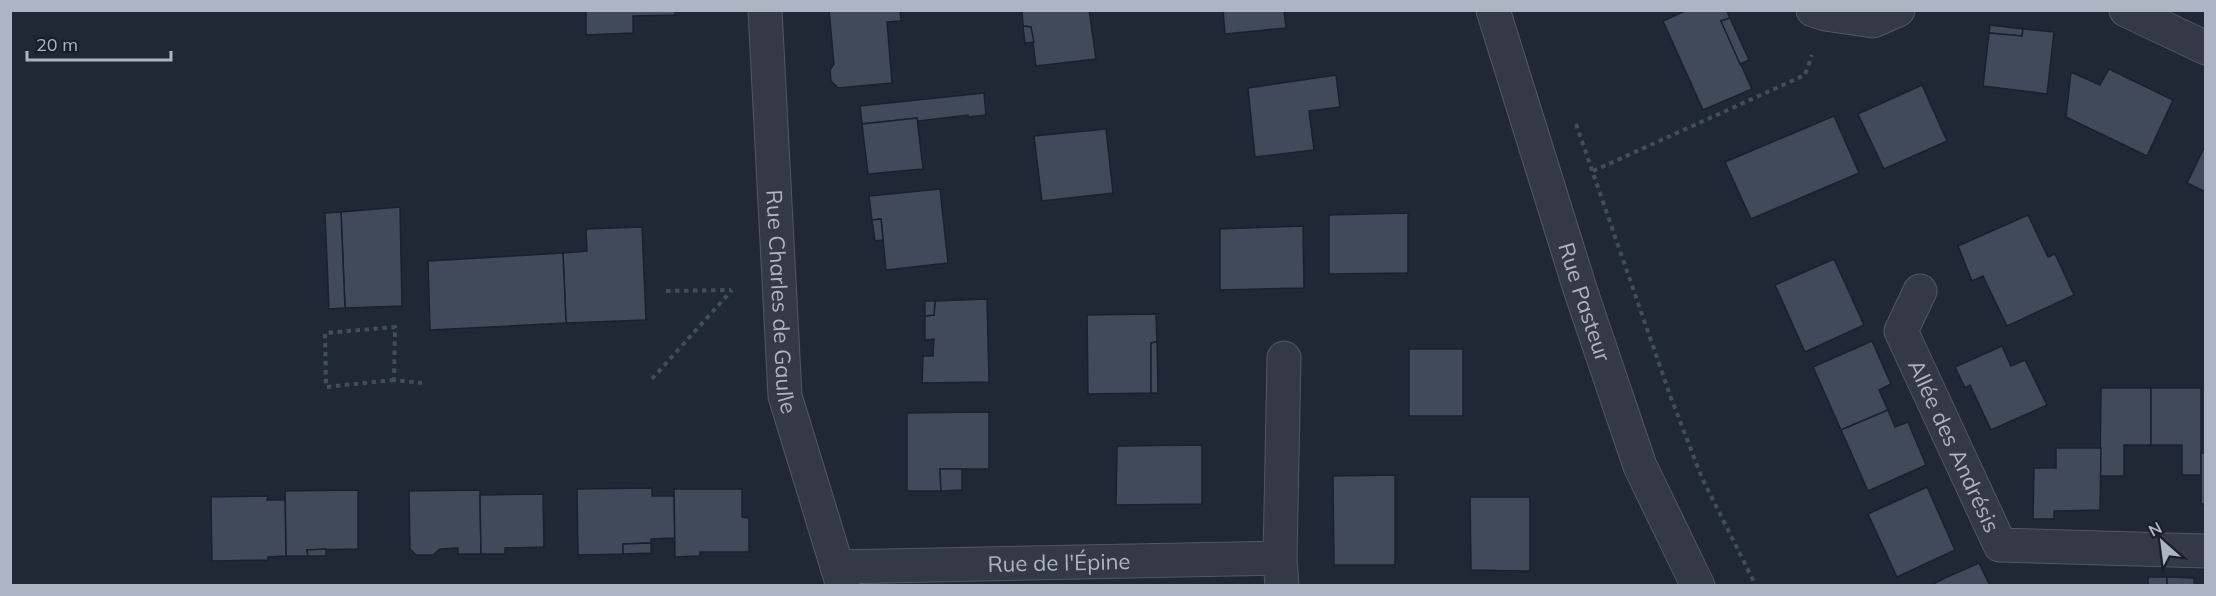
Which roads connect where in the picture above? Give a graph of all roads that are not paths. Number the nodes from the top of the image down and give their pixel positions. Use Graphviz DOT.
graph roads {
  1 [pos="765,10"];
  2 [pos="1493,10"];
  3 [pos="1898,10"];
  4 [pos="2126,10"];
  5 [pos="1819,12"];
  6 [pos="2205,48"];
  7 [pos="1920,291"];
  8 [pos="1284,358"];
  9 [pos="2205,551"];
  10 [pos="1281,572"];
  11 [pos="840,576"];
  12 [pos="1698,585"];
  1 -- 11 [label="street, Rue Charles de Gaulle"];
  2 -- 12 [label="street, Rue Pasteur"];
  3 -- 5 [label="street"];
  4 -- 6 [label="street"];
  7 -- 9 [label="street, Allée des Andrésis"];
  8 -- 10 [label="street, Rue de l'Épine"];
  10 -- 11 [label="street, Rue de l'Épine"];
}
